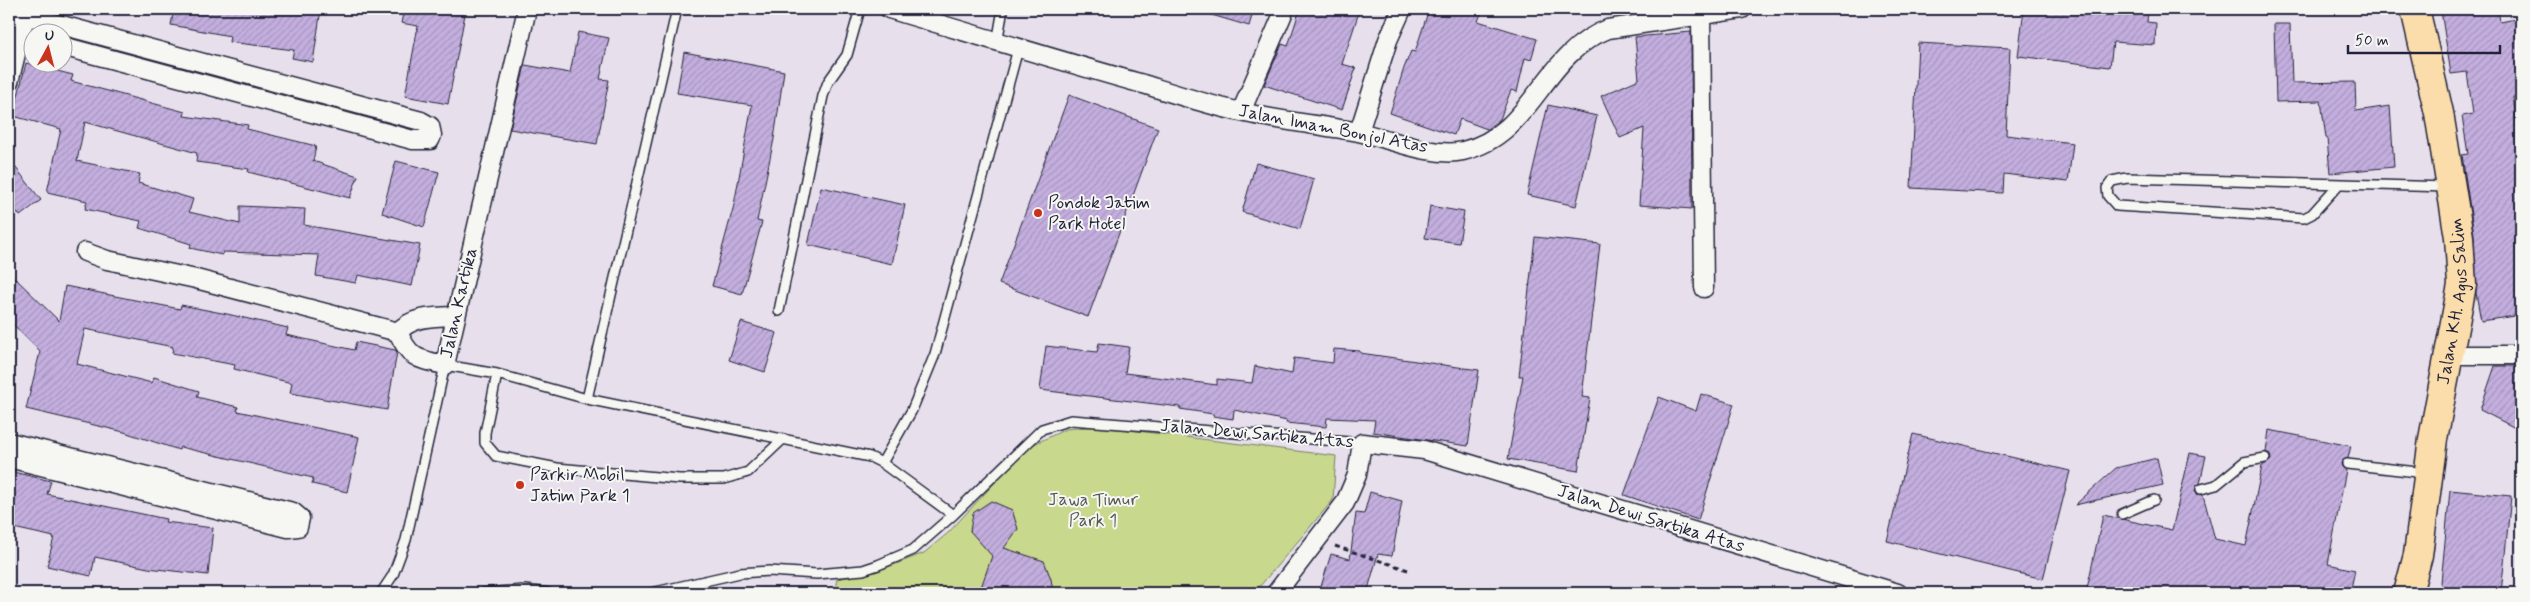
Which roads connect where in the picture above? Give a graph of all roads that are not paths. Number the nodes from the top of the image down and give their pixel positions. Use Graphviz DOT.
graph roads {
  1 [pos="527,9"];
  2 [pos="677,9"];
  3 [pos="860,9"];
  4 [pos="1003,9"];
  5 [pos="1285,9"];
  6 [pos="1402,9"];
  7 [pos="1742,9"];
  8 [pos="2415,9"];
  9 [pos="897,10"];
  10 [pos="17,14"];
  11 [pos="1701,15"];
  12 [pos="47,22"];
  13 [pos="72,29"];
  14 [pos="21,34"];
  15 [pos="997,43"];
  16 [pos="72,49"];
  17 [pos="1018,49"];
  18 [pos="9,82"];
  19 [pos="1240,112"];
  20 [pos="1359,132"];
  21 [pos="2339,184"];
  22 [pos="2451,187"];
  23 [pos="85,252"];
  24 [pos="1704,288"];
  25 [pos="779,311"];
  26 [pos="454,316"];
  27 [pos="398,332"];
  28 [pos="2448,355"];
  29 [pos="2521,355"];
  30 [pos="445,365"];
  31 [pos="496,374"];
  32 [pos="587,399"];
  33 [pos="782,440"];
  34 [pos="9,442"];
  35 [pos="1362,442"];
  36 [pos="9,458"];
  37 [pos="2265,458"];
  38 [pos="882,463"];
  39 [pos="2347,464"];
  40 [pos="2429,474"];
  41 [pos="2201,489"];
  42 [pos="2154,500"];
  43 [pos="2122,514"];
  44 [pos="953,515"];
  45 [pos="381,593"];
  46 [pos="484,593"];
  47 [pos="548,593"];
  48 [pos="651,593"];
  49 [pos="1276,593"];
  50 [pos="1898,593"];
  51 [pos="2408,593"];
  1 -- 26 [label="street, Jalan Kartika"];
  2 -- 32 [label="lane"];
  3 -- 25 [label="lane"];
  4 -- 15 [label="lane"];
  5 -- 19 [label="street"];
  6 -- 20 [label="street"];
  7 -- 11 [label="street, Jalan Imam Bonjol Atas"];
  8 -- 22 [label="main road, Jalan KH. Agus Salim"];
  9 -- 15 [label="street, Jalan Imam Bonjol Atas"];
  10 -- 12 [label="street"];
  10 -- 14 [label="street"];
  11 -- 20 [label="street, Jalan Imam Bonjol Atas"];
  11 -- 24 [label="street"];
  13 -- 16 [label="street"];
  14 -- 18 [label="street"];
  15 -- 17 [label="street, Jalan Imam Bonjol Atas"];
  17 -- 19 [label="street, Jalan Imam Bonjol Atas"];
  17 -- 38 [label="lane"];
  19 -- 20 [label="street, Jalan Imam Bonjol Atas"];
  21 -- 21 [label="lane"];
  21 -- 22 [label="lane"];
  22 -- 28 [label="main road, Jalan KH. Agus Salim"];
  23 -- 27 [label="street"];
  26 -- 27 [label="street"];
  26 -- 30 [label="street, Jalan Kartika"];
  27 -- 30 [label="street"];
  28 -- 29 [label="street"];
  28 -- 40 [label="main road, Jalan KH. Agus Salim"];
  30 -- 31 [label="lane"];
  30 -- 45 [label="lane, Jalan Kartika"];
  31 -- 32 [label="lane"];
  31 -- 33 [label="lane"];
  32 -- 33 [label="lane"];
  33 -- 38 [label="lane"];
  34 -- 36 [label="street"];
  35 -- 44 [label="lane, Jalan Dewi Sartika Atas"];
  35 -- 49 [label="street"];
  35 -- 50 [label="street, Jalan Dewi Sartika Atas"];
  37 -- 41 [label="lane"];
  38 -- 44 [label="lane"];
  39 -- 40 [label="lane"];
  40 -- 51 [label="main road, Jalan KH. Agus Salim"];
  42 -- 43 [label="lane"];
  44 -- 48 [label="lane, Jalan Dewi Sartika Atas"];
  46 -- 47 [label="lane"];
}
